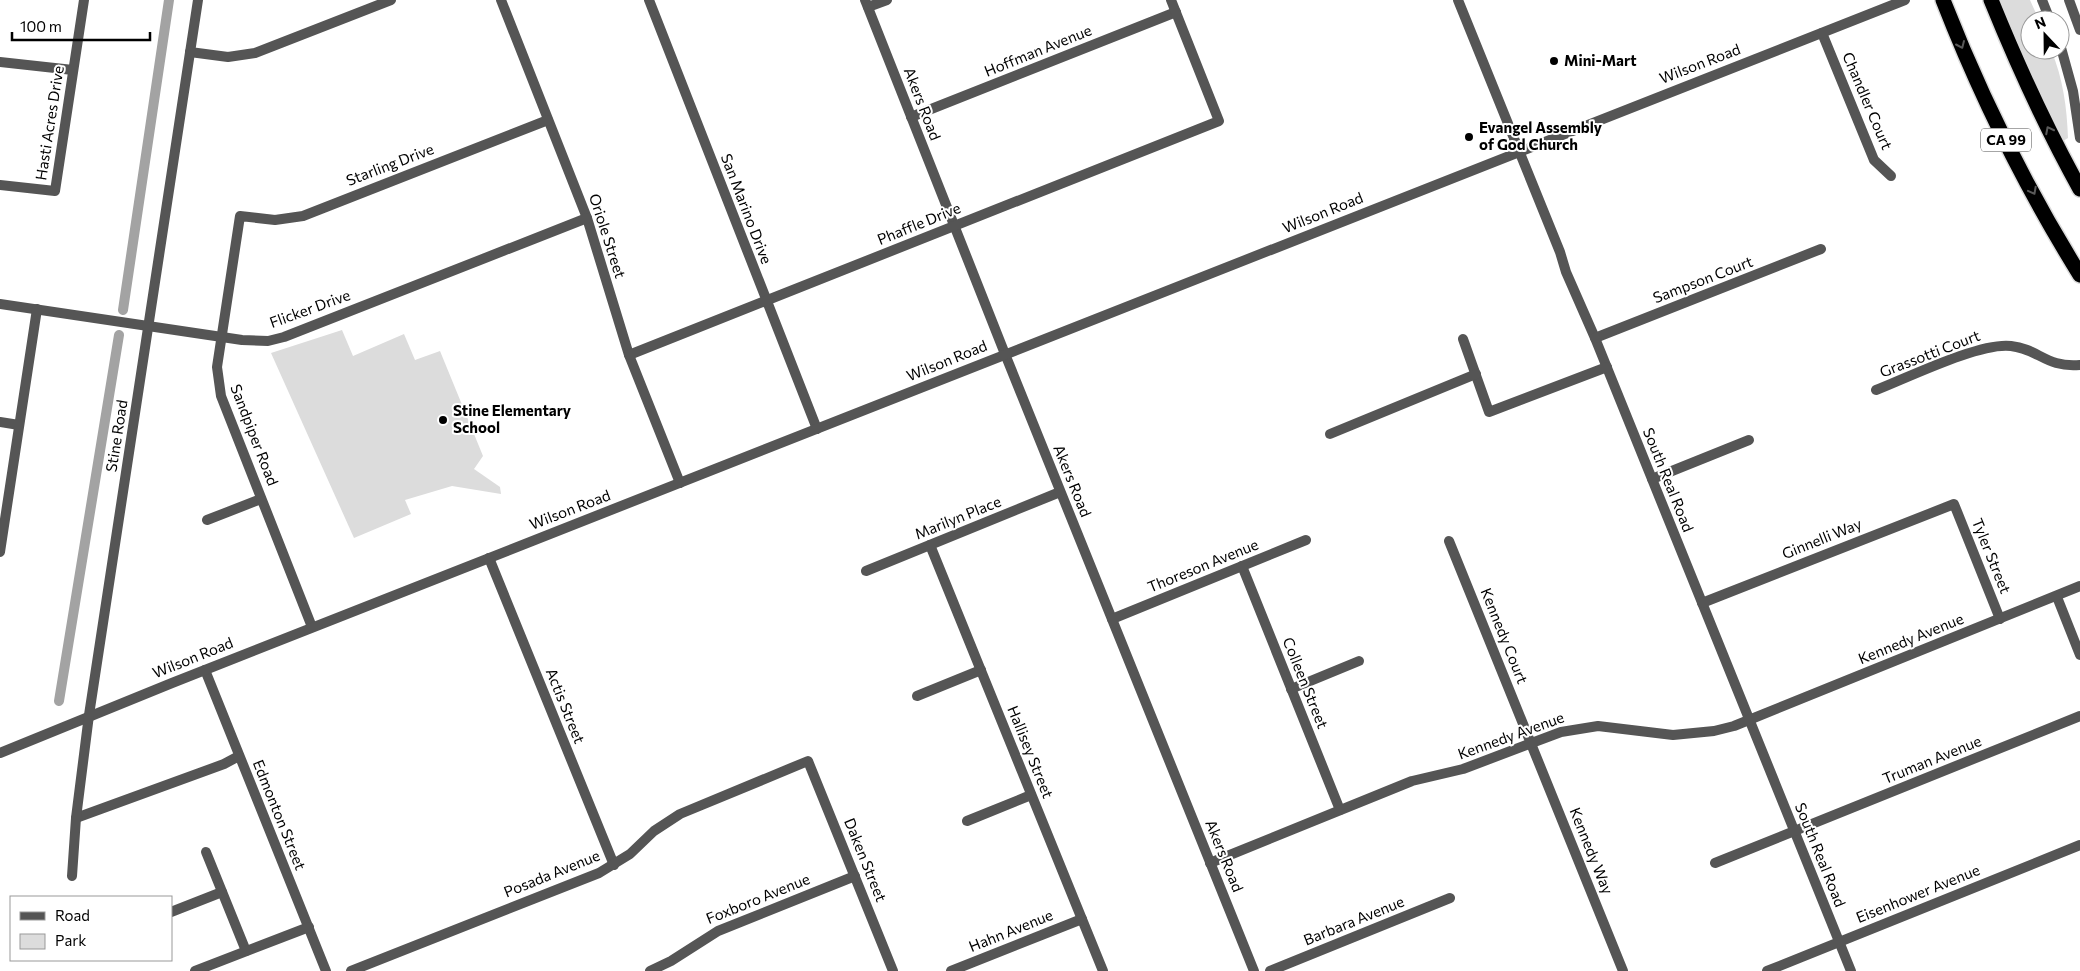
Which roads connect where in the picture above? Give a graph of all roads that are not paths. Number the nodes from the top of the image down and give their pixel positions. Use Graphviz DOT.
graph roads {
  1 [pos="84,0"];
  2 [pos="198,0"];
  3 [pos="391,0"];
  4 [pos="501,0"];
  5 [pos="649,0"];
  6 [pos="887,0"];
  7 [pos="1171,0"];
  8 [pos="1458,0"];
  9 [pos="1905,0"];
  10 [pos="1943,0"];
  11 [pos="1991,0"];
  12 [pos="2068,0"];
  13 [pos="867,4"];
  14 [pos="1176,12"];
  15 [pos="2080,30"];
  16 [pos="1822,33"];
  17 [pos="190,52"];
  18 [pos="2064,60"];
  19 [pos="0,62"];
  20 [pos="73,70"];
  21 [pos="911,117"];
  22 [pos="548,120"];
  23 [pos="2080,138"];
  24 [pos="1520,152"];
  25 [pos="1891,176"];
  26 [pos="0,185"];
  27 [pos="2080,188"];
  28 [pos="240,216"];
  29 [pos="587,218"];
  30 [pos="954,226"];
  31 [pos="1821,249"];
  32 [pos="2080,275"];
  33 [pos="766,300"];
  34 [pos="0,304"];
  35 [pos="37,309"];
  36 [pos="149,326"];
  37 [pos="221,337"];
  38 [pos="1595,338"];
  39 [pos="1463,339"];
  40 [pos="629,354"];
  41 [pos="1005,354"];
  42 [pos="2080,365"];
  43 [pos="1607,368"];
  44 [pos="1476,374"];
  45 [pos="1876,390"];
  46 [pos="0,422"];
  47 [pos="19,425"];
  48 [pos="817,429"];
  49 [pos="1330,434"];
  50 [pos="1749,440"];
  51 [pos="1652,479"];
  52 [pos="680,483"];
  53 [pos="1060,492"];
  54 [pos="262,499"];
  55 [pos="1954,504"];
  56 [pos="207,520"];
  57 [pos="1306,540"];
  58 [pos="1449,541"];
  59 [pos="930,545"];
  60 [pos="0,552"];
  61 [pos="489,558"];
  62 [pos="1242,566"];
  63 [pos="866,571"];
  64 [pos="2080,586"];
  65 [pos="2056,596"];
  66 [pos="1702,603"];
  67 [pos="1112,619"];
  68 [pos="2000,619"];
  69 [pos="312,628"];
  70 [pos="2080,655"];
  71 [pos="1359,661"];
  72 [pos="205,670"];
  73 [pos="981,670"];
  74 [pos="1291,689"];
  75 [pos="917,696"];
  76 [pos="90,715"];
  77 [pos="2080,716"];
  78 [pos="1750,720"];
  79 [pos="1531,743"];
  80 [pos="0,753"];
  81 [pos="239,756"];
  82 [pos="808,761"];
  83 [pos="1031,795"];
  84 [pos="1340,810"];
  85 [pos="76,818"];
  86 [pos="967,821"];
  87 [pos="1794,831"];
  88 [pos="2080,845"];
  89 [pos="206,852"];
  90 [pos="1210,863"];
  91 [pos="1715,863"];
  92 [pos="614,865"];
  93 [pos="72,876"];
  94 [pos="855,876"];
  95 [pos="222,892"];
  96 [pos="1450,898"];
  97 [pos="172,912"];
  98 [pos="1082,919"];
  99 [pos="309,927"];
  100 [pos="1839,942"];
  101 [pos="246,951"];
  102 [pos="195,971"];
  103 [pos="326,971"];
  104 [pos="351,971"];
  105 [pos="650,971"];
  106 [pos="894,971"];
  107 [pos="951,971"];
  108 [pos="1103,971"];
  109 [pos="1254,971"];
  110 [pos="1270,971"];
  111 [pos="1623,971"];
  112 [pos="1768,971"];
  113 [pos="1851,971"];
  1 -- 20 [label="street, Hasti Acres Drive"];
  2 -- 17 [label="street, Stine Road"];
  3 -- 17 [label="street"];
  4 -- 22 [label="street, Oriole Street"];
  5 -- 33 [label="street, San Marino Drive"];
  6 -- 13 [label="street"];
  7 -- 14 [label="street"];
  8 -- 24 [label="street, South Real Road"];
  9 -- 16 [label="street, Wilson Road"];
  10 -- 32 [label="highway, CA 99, one-way"];
  27 -- 11 [label="highway, CA 99, one-way"];
  12 -- 15 [label="street"];
  13 -- 21 [label="street, Akers Road"];
  14 -- 21 [label="street, Hoffman Avenue"];
  14 -- 30 [label="street, Phaffle Drive"];
  16 -- 24 [label="street, Wilson Road"];
  16 -- 25 [label="street, Chandler Court"];
  17 -- 36 [label="street, Stine Road"];
  18 -- 23 [label="street"];
  19 -- 20 [label="street"];
  20 -- 26 [label="street, Hasti Acres Drive"];
  21 -- 30 [label="street, Akers Road"];
  22 -- 28 [label="street, Starling Drive"];
  22 -- 29 [label="street, Oriole Street"];
  24 -- 38 [label="street, South Real Road"];
  24 -- 41 [label="street, Wilson Road"];
  28 -- 37 [label="street, Sandpiper Road"];
  29 -- 37 [label="street, Flicker Drive"];
  29 -- 40 [label="street, Oriole Street"];
  30 -- 33 [label="street, Phaffle Drive"];
  30 -- 41 [label="street, Akers Road"];
  31 -- 38 [label="street, Sampson Court"];
  33 -- 40 [label="street, Phaffle Drive"];
  33 -- 48 [label="street, San Marino Drive"];
  34 -- 35 [label="street, Flicker Drive"];
  35 -- 36 [label="street, Flicker Drive"];
  35 -- 47 [label="street"];
  36 -- 37 [label="street, Flicker Drive"];
  36 -- 76 [label="street, Stine Road"];
  37 -- 54 [label="street, Sandpiper Road"];
  38 -- 43 [label="street, South Real Road"];
  39 -- 44 [label="street"];
  40 -- 52 [label="street, Oriole Street"];
  41 -- 48 [label="street, Wilson Road"];
  41 -- 53 [label="street, Akers Road"];
  42 -- 45 [label="street, Grassotti Court"];
  43 -- 44 [label="street"];
  43 -- 51 [label="street, South Real Road"];
  44 -- 49 [label="street"];
  46 -- 47 [label="street"];
  47 -- 60 [label="street"];
  48 -- 52 [label="street, Wilson Road"];
  50 -- 51 [label="street"];
  51 -- 66 [label="street, South Real Road"];
  52 -- 61 [label="street, Wilson Road"];
  53 -- 59 [label="street, Marilyn Place"];
  53 -- 67 [label="street, Akers Road"];
  54 -- 56 [label="street"];
  54 -- 69 [label="street, Sandpiper Road"];
  55 -- 66 [label="street, Ginnelli Way"];
  55 -- 68 [label="street, Tyler Street"];
  57 -- 62 [label="street, Thoreson Avenue"];
  58 -- 79 [label="street, Kennedy Court"];
  59 -- 63 [label="street, Marilyn Place"];
  59 -- 73 [label="street, Hallisey Street"];
  61 -- 69 [label="street, Wilson Road"];
  61 -- 92 [label="street, Actis Street"];
  62 -- 67 [label="street, Thoreson Avenue"];
  62 -- 74 [label="street, Colleen Street"];
  64 -- 65 [label="street, Kennedy Avenue"];
  65 -- 68 [label="street, Kennedy Avenue"];
  65 -- 70 [label="street"];
  66 -- 78 [label="street, South Real Road"];
  67 -- 90 [label="street, Akers Road"];
  68 -- 78 [label="street, Kennedy Avenue"];
  69 -- 72 [label="street, Wilson Road"];
  71 -- 74 [label="street"];
  72 -- 76 [label="street, Wilson Road"];
  72 -- 81 [label="street, Edmonton Street"];
  73 -- 75 [label="street"];
  73 -- 83 [label="street, Hallisey Street"];
  74 -- 84 [label="street, Colleen Street"];
  76 -- 80 [label="street, Wilson Road"];
  76 -- 85 [label="street, Stine Road"];
  77 -- 87 [label="street, Truman Avenue"];
  78 -- 79 [label="street, Kennedy Avenue"];
  78 -- 87 [label="street, South Real Road"];
  79 -- 84 [label="street, Kennedy Avenue"];
  79 -- 111 [label="street, Kennedy Way"];
  81 -- 85 [label="street"];
  81 -- 99 [label="street, Edmonton Street"];
  82 -- 92 [label="street, Posada Avenue"];
  82 -- 94 [label="street, Daken Street"];
  83 -- 86 [label="street"];
  83 -- 98 [label="street, Hallisey Street"];
  84 -- 90 [label="street, Kennedy Avenue"];
  85 -- 93 [label="street, Stine Road"];
  87 -- 91 [label="street, Truman Avenue"];
  87 -- 100 [label="street, South Real Road"];
  88 -- 100 [label="street, Eisenhower Avenue"];
  89 -- 95 [label="street"];
  90 -- 109 [label="street, Akers Road"];
  92 -- 104 [label="street, Posada Avenue"];
  94 -- 105 [label="street, Foxboro Avenue"];
  94 -- 106 [label="street, Daken Street"];
  95 -- 97 [label="street"];
  95 -- 101 [label="street"];
  96 -- 110 [label="street, Barbara Avenue"];
  98 -- 107 [label="street, Hahn Avenue"];
  98 -- 108 [label="street, Hallisey Street"];
  99 -- 101 [label="street"];
  99 -- 103 [label="street, Edmonton Street"];
  100 -- 112 [label="street, Eisenhower Avenue"];
  100 -- 113 [label="street, South Real Road"];
  101 -- 102 [label="street"];
}
